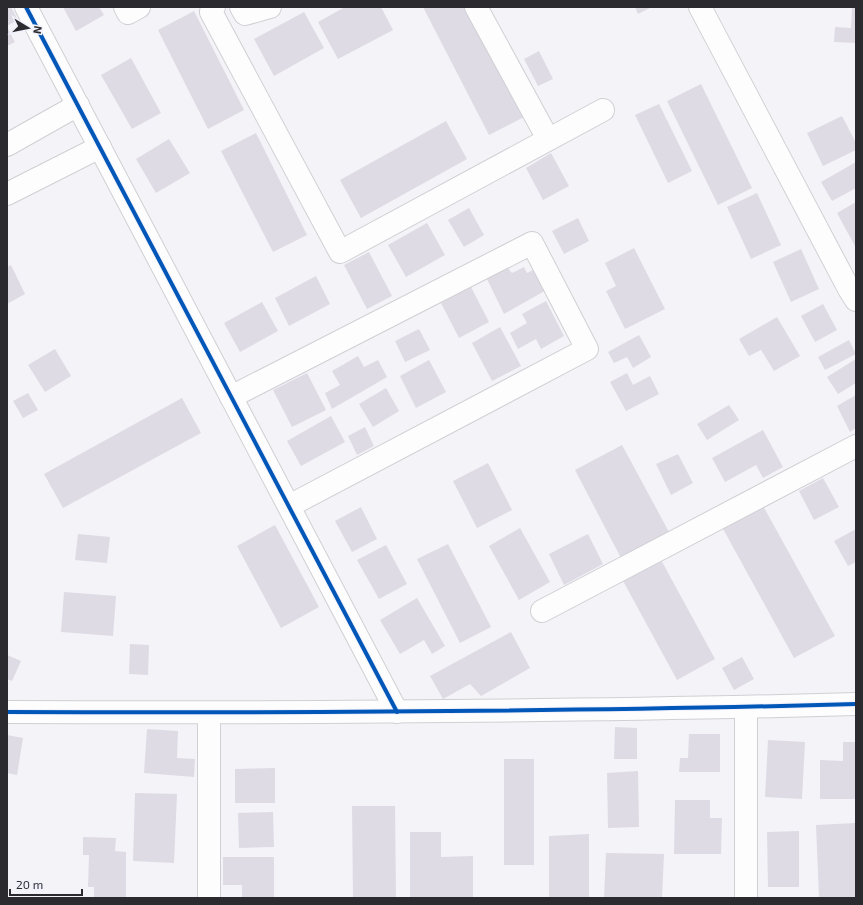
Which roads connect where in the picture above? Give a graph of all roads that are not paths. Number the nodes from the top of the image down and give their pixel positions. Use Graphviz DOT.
graph roads {
  1 [pos="26,7"];
  2 [pos="125,7"];
  3 [pos="139,7"];
  4 [pos="214,7"];
  5 [pos="241,7"];
  6 [pos="270,7"];
  7 [pos="476,7"];
  8 [pos="700,7"];
  9 [pos="78,105"];
  10 [pos="603,110"];
  11 [pos="548,140"];
  12 [pos="7,146"];
  13 [pos="100,147"];
  14 [pos="7,194"];
  15 [pos="856,300"];
  16 [pos="231,397"];
  17 [pos="856,446"];
  18 [pos="289,506"];
  19 [pos="542,611"];
  20 [pos="856,704"];
  21 [pos="746,707"];
  22 [pos="7,712"];
  23 [pos="397,712"];
  24 [pos="209,713"];
  25 [pos="209,898"];
  26 [pos="746,898"];
  1 -- 9 [label="street"];
  2 -- 3 [label="street"];
  4 -- 11 [label="street"];
  5 -- 6 [label="street"];
  7 -- 11 [label="street"];
  8 -- 15 [label="street"];
  9 -- 12 [label="street"];
  9 -- 13 [label="street"];
  10 -- 11 [label="street"];
  13 -- 14 [label="street"];
  13 -- 16 [label="street"];
  16 -- 18 [label="street"];
  16 -- 18 [label="street"];
  17 -- 19 [label="street"];
  18 -- 23 [label="street"];
  20 -- 21 [label="street"];
  21 -- 23 [label="street"];
  21 -- 26 [label="street"];
  22 -- 24 [label="street"];
  23 -- 24 [label="street"];
  24 -- 25 [label="street"];
}
